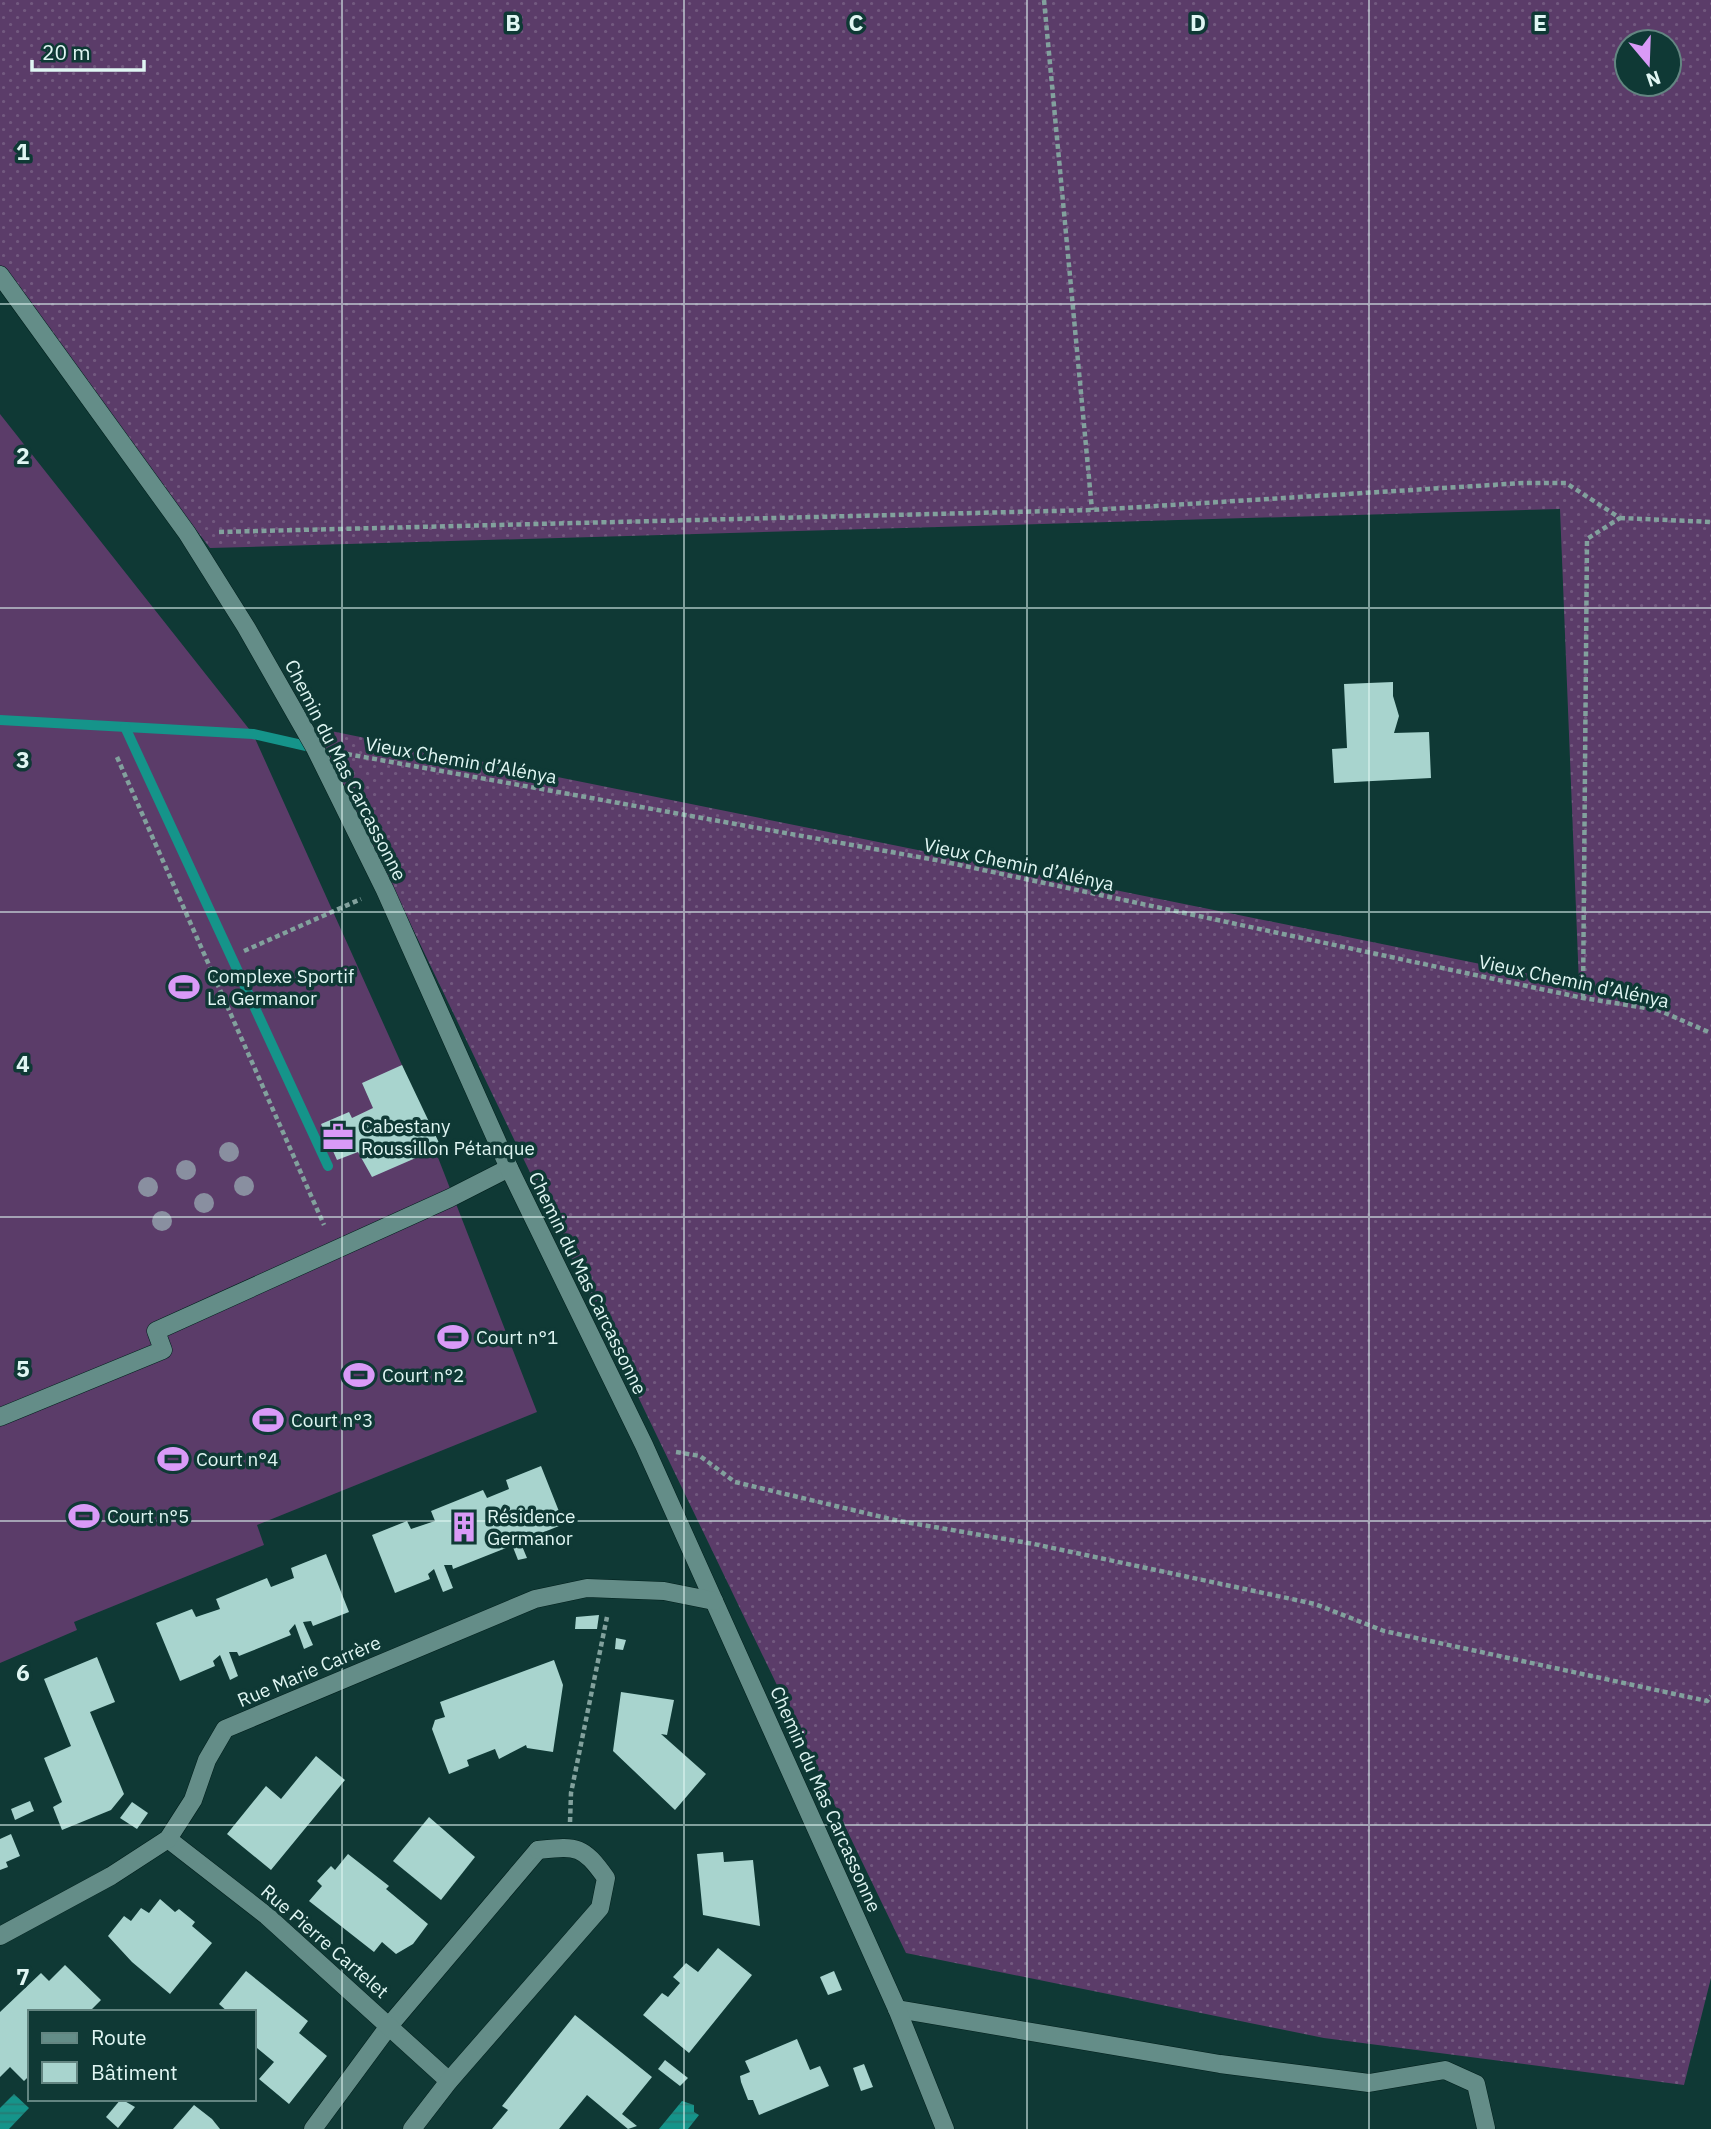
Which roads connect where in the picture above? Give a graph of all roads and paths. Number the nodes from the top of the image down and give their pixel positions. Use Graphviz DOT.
graph roads {
  1 [pos="1044,0"];
  2 [pos="0,275"];
  3 [pos="1092,510"];
  4 [pos="1620,518"];
  5 [pos="1711,522"];
  6 [pos="187,533"];
  7 [pos="315,748"];
  8 [pos="117,757"];
  9 [pos="385,890"];
  10 [pos="244,951"];
  11 [pos="1583,998"];
  12 [pos="1711,1033"];
  13 [pos="509,1168"];
  14 [pos="337,1250"];
  15 [pos="0,1417"];
  16 [pos="644,1446"];
  17 [pos="616,1590"];
  18 [pos="714,1601"];
  19 [pos="1711,1696"];
  20 [pos="169,1839"];
  21 [pos="569,1847"];
  22 [pos="0,1936"];
  23 [pos="897,2008"];
  24 [pos="389,2026"];
  25 [pos="449,2081"];
  26 [pos="1486,2128"];
  27 [pos="313,2129"];
  28 [pos="412,2129"];
  29 [pos="945,2129"];
  1 -- 3 [label="path"];
  2 -- 6 [label="street, Chemin du Mas Carcassonne"];
  3 -- 4 [label="path"];
  3 -- 6 [label="path"];
  4 -- 5 [label="path"];
  4 -- 11 [label="path"];
  6 -- 7 [label="street, Chemin du Mas Carcassonne"];
  7 -- 9 [label="street, Chemin du Mas Carcassonne"];
  7 -- 11 [label="path, Vieux Chemin d’Alénya"];
  8 -- 14 [label="path"];
  9 -- 10 [label="path"];
  9 -- 13 [label="street, Chemin du Mas Carcassonne"];
  11 -- 12 [label="path, Vieux Chemin d’Alénya"];
  13 -- 14 [label="street"];
  13 -- 16 [label="street, Chemin du Mas Carcassonne"];
  14 -- 15 [label="street"];
  16 -- 18 [label="street, Chemin du Mas Carcassonne"];
  16 -- 19 [label="path"];
  17 -- 18 [label="street, Rue Marie Carrère"];
  17 -- 20 [label="street, Rue Marie Carrère"];
  17 -- 21 [label="path"];
  18 -- 23 [label="street, Chemin du Mas Carcassonne"];
  20 -- 22 [label="street, Rue Marie Carrère"];
  20 -- 24 [label="street, Rue Pierre Cartelet"];
  21 -- 24 [label="street"];
  21 -- 25 [label="street"];
  23 -- 26 [label="street"];
  23 -- 29 [label="street, Chemin du Mas Carcassonne"];
  24 -- 25 [label="street, Rue Pierre Cartelet"];
  24 -- 27 [label="street"];
  25 -- 28 [label="street"];
}
